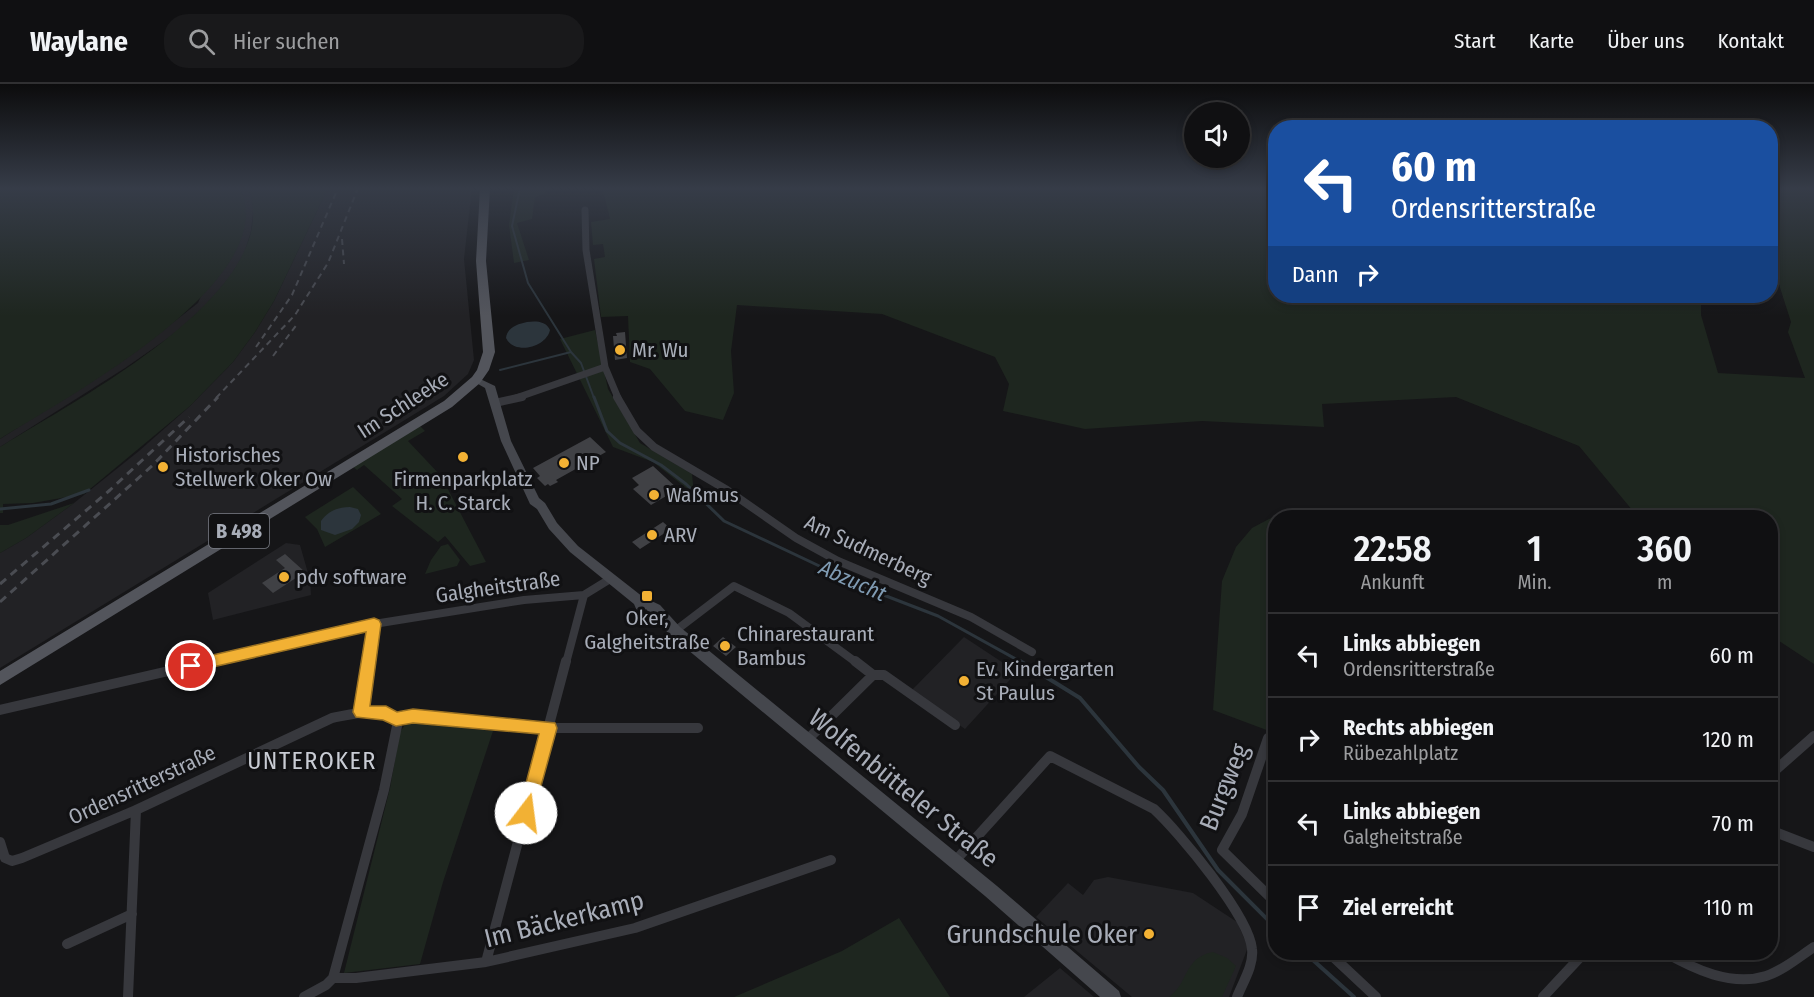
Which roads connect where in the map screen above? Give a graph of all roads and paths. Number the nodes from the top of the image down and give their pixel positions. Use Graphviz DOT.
graph roads {
  1 [pos="483,231"];
  2 [pos="586,231"];
  3 [pos="605,367"];
  4 [pos="476,380"];
  5 [pos="495,403"];
  6 [pos="610,579"];
  7 [pos="584,594"];
  8 [pos="374,624"];
  9 [pos="675,631"];
  10 [pos="1032,651"];
  11 [pos="873,675"];
  12 [pos="0,679"];
  13 [pos="0,710"];
  14 [pos="361,712"];
  15 [pos="396,719"];
  16 [pos="955,725"];
  17 [pos="549,728"];
  18 [pos="698,728"];
  19 [pos="1814,736"];
  20 [pos="1268,738"];
  21 [pos="807,740"];
  22 [pos="1778,767"];
  23 [pos="136,810"];
  24 [pos="1778,833"];
  25 [pos="0,842"];
  26 [pos="1814,847"];
  27 [pos="831,860"];
  28 [pos="955,861"];
  29 [pos="1268,895"];
  30 [pos="132,914"];
  31 [pos="67,944"];
  32 [pos="1814,947"];
  33 [pos="1337,960"];
  34 [pos="1578,960"];
  35 [pos="1676,960"];
  36 [pos="486,962"];
  37 [pos="333,978"];
  38 [pos="128,997"];
  39 [pos="304,997"];
  40 [pos="1113,997"];
  41 [pos="1237,997"];
  42 [pos="1376,997"];
  43 [pos="1543,997"];
  1 -- 4 [label="main road, Im Schleeke / B 498"];
  2 -- 3 [label="street, Am Sudmerberg"];
  3 -- 5 [label="street"];
  3 -- 10 [label="street, Am Sudmerberg"];
  4 -- 5 [label="main road, Wolfenbütteler Straße"];
  4 -- 12 [label="main road, Im Schleeke / B 498"];
  5 -- 6 [label="main road, Wolfenbütteler Straße"];
  6 -- 7 [label="street, Galgheitstraße"];
  6 -- 9 [label="main road, Wolfenbütteler Straße"];
  7 -- 8 [label="street, Galgheitstraße"];
  7 -- 17 [label="street"];
  8 -- 13 [label="street, Galgheitstraße"];
  8 -- 14 [label="street"];
  9 -- 11 [label="street"];
  9 -- 21 [label="main road, Wolfenbütteler Straße"];
  11 -- 16 [label="street"];
  11 -- 21 [label="street"];
  14 -- 15 [label="street, Ordensritterstraße"];
  14 -- 23 [label="street, Ordensritterstraße"];
  15 -- 17 [label="street, Ordensritterstraße"];
  15 -- 37 [label="street"];
  17 -- 18 [label="street, Ordensritterstraße"];
  17 -- 36 [label="street"];
  19 -- 22 [label="street"];
  20 -- 29 [label="street, Burgweg"];
  21 -- 28 [label="main road, Wolfenbütteler Straße"];
  23 -- 25 [label="street, Ordensritterstraße"];
  23 -- 30 [label="street"];
  24 -- 26 [label="street"];
  27 -- 36 [label="street, Im Bäckerkamp"];
  28 -- 40 [label="main road, Wolfenbütteler Straße"];
  28 -- 41 [label="street"];
  30 -- 31 [label="street"];
  30 -- 38 [label="street"];
  32 -- 35 [label="street"];
  33 -- 42 [label="street"];
  34 -- 43 [label="street"];
  36 -- 37 [label="street, Im Bäckerkamp"];
  37 -- 39 [label="street"];
}
